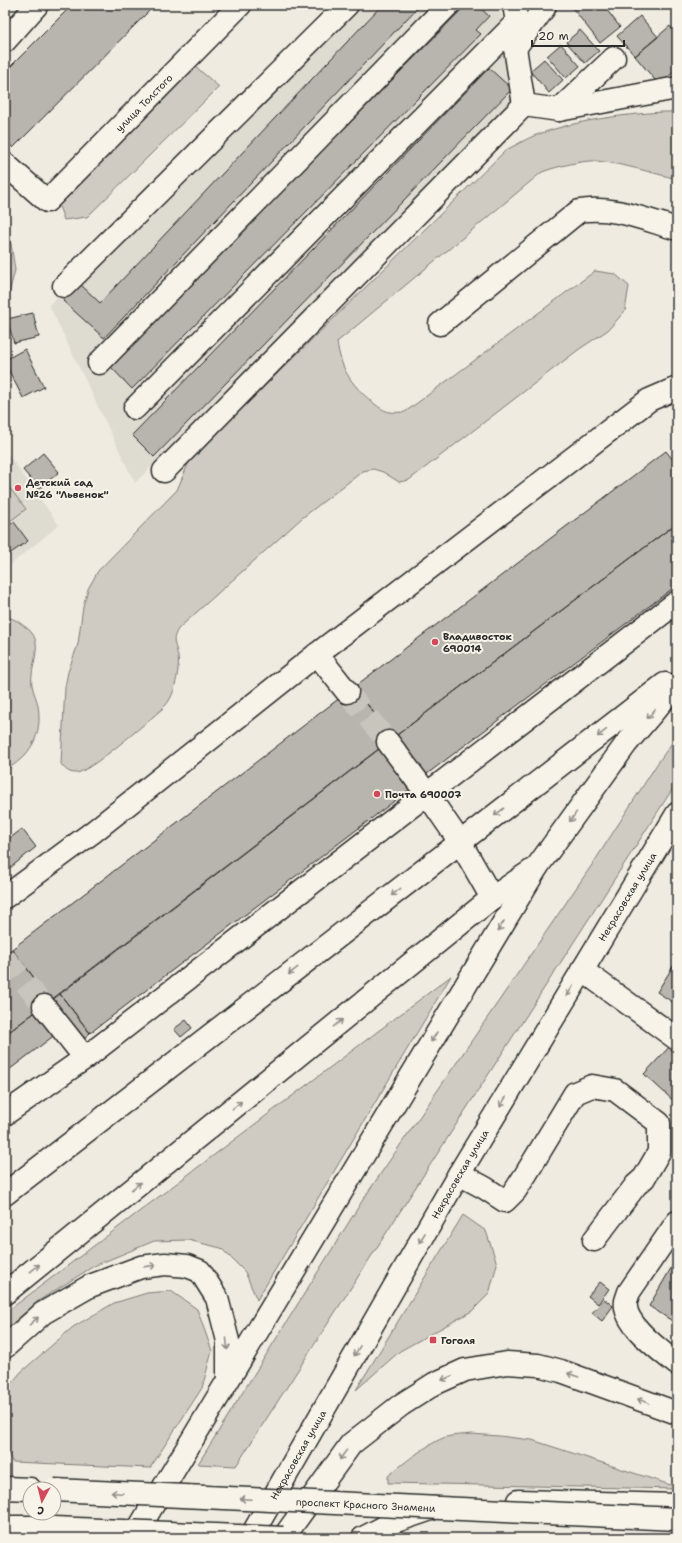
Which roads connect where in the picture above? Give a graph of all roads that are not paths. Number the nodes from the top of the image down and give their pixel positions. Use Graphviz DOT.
graph roads {
  1 [pos="37,5"];
  2 [pos="240,5"];
  3 [pos="347,5"];
  4 [pos="448,5"];
  5 [pos="545,5"];
  6 [pos="515,14"];
  7 [pos="5,41"];
  8 [pos="515,48"];
  9 [pos="614,58"];
  10 [pos="677,88"];
  11 [pos="524,105"];
  12 [pos="559,110"];
  13 [pos="5,164"];
  14 [pos="677,229"];
  15 [pos="64,286"];
  16 [pos="440,324"];
  17 [pos="99,362"];
  18 [pos="677,388"];
  19 [pos="135,408"];
  20 [pos="164,471"];
  21 [pos="677,602"];
  22 [pos="317,654"];
  23 [pos="677,675"];
  24 [pos="677,684"];
  25 [pos="347,692"];
  26 [pos="388,742"];
  27 [pos="427,794"];
  28 [pos="677,814"];
  29 [pos="460,842"];
  30 [pos="537,867"];
  31 [pos="5,897"];
  32 [pos="492,898"];
  33 [pos="582,970"];
  34 [pos="44,1006"];
  35 [pos="677,1039"];
  36 [pos="85,1058"];
  37 [pos="5,1114"];
  38 [pos="459,1174"];
  39 [pos="5,1194"];
  40 [pos="677,1222"];
  41 [pos="594,1240"];
  42 [pos="5,1293"];
  43 [pos="5,1347"];
  44 [pos="677,1364"];
  45 [pos="228,1378"];
  46 [pos="677,1413"];
  47 [pos="5,1488"];
  48 [pos="22,1489"];
  49 [pos="62,1490"];
  50 [pos="677,1505"];
  51 [pos="677,1519"];
  52 [pos="5,1527"];
  53 [pos="100,1530"];
  54 [pos="224,1536"];
  55 [pos="80,1538"];
  56 [pos="133,1538"];
  57 [pos="250,1538"];
  58 [pos="283,1538"];
  59 [pos="363,1538"];
  1 -- 7 [label="main road"];
  2 -- 13 [label="main road, улица Толстого"];
  3 -- 15 [label="main road"];
  4 -- 17 [label="main road"];
  5 -- 8 [label="main road"];
  6 -- 8 [label="main road"];
  6 -- 19 [label="main road"];
  8 -- 11 [label="main road"];
  9 -- 12 [label="main road"];
  10 -- 12 [label="main road"];
  11 -- 12 [label="main road"];
  11 -- 20 [label="main road"];
  14 -- 16 [label="main road"];
  18 -- 22 [label="main road"];
  21 -- 27 [label="main road"];
  22 -- 25 [label="main road"];
  22 -- 31 [label="main road"];
  23 -- 29 [label="main road, one-way"];
  24 -- 30 [label="main road, one-way"];
  26 -- 27 [label="main road"];
  27 -- 29 [label="main road"];
  27 -- 36 [label="main road"];
  28 -- 33 [label="main road, Некрасовская улица"];
  29 -- 32 [label="main road"];
  29 -- 39 [label="main road, one-way"];
  30 -- 32 [label="main road"];
  30 -- 45 [label="main road, one-way"];
  42 -- 32 [label="main road, one-way"];
  33 -- 35 [label="main road"];
  33 -- 38 [label="main road, Некрасовская улица, one-way"];
  34 -- 36 [label="main road"];
  36 -- 37 [label="main road"];
  38 -- 41 [label="main road"];
  38 -- 57 [label="main road, Некрасовская улица, one-way"];
  40 -- 44 [label="main road"];
  43 -- 45 [label="main road, one-way"];
  45 -- 56 [label="main road"];
  46 -- 58 [label="main road, one-way"];
  47 -- 48 [label="main road"];
  51 -- 49 [label="main road, проспект Красного Знамени, one-way, bridge"];
  50 -- 59 [label="main road"];
  52 -- 53 [label="main road, bridge"];
  53 -- 54 [label="main road, bridge"];
  53 -- 55 [label="main road"];
  54 -- 58 [label="main road, bridge"];
}
